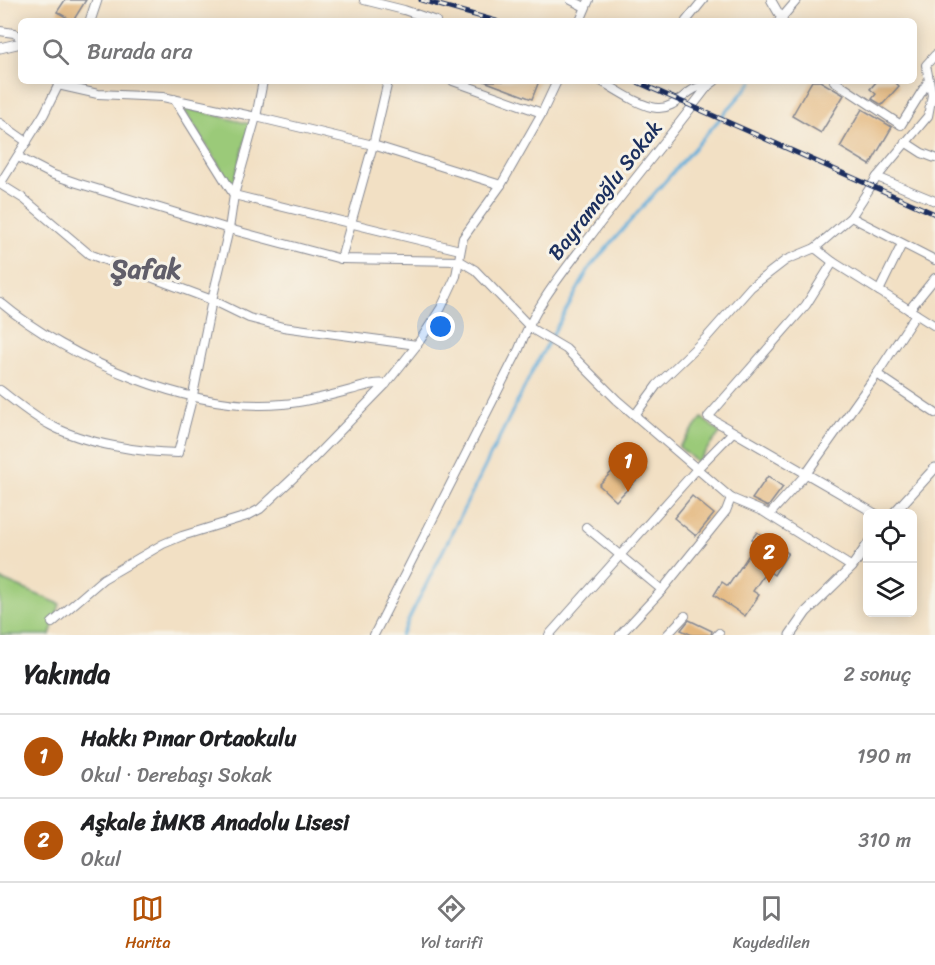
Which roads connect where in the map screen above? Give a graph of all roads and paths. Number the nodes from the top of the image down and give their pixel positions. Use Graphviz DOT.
graph roads {
  1 [pos="97,0"];
  2 [pos="364,0"];
  3 [pos="571,0"];
  4 [pos="703,0"];
  5 [pos="771,0"];
  6 [pos="797,0"];
  7 [pos="587,4"];
  8 [pos="91,18"];
  9 [pos="426,18"];
  10 [pos="581,18"];
  11 [pos="688,18"];
  12 [pos="780,18"];
  13 [pos="783,18"];
  14 [pos="0,31"];
  15 [pos="18,36"];
  16 [pos="18,44"];
  17 [pos="0,48"];
  18 [pos="935,54"];
  19 [pos="929,80"];
  20 [pos="59,84"];
  21 [pos="63,84"];
  22 [pos="262,84"];
  23 [pos="387,84"];
  24 [pos="461,84"];
  25 [pos="556,84"];
  26 [pos="607,84"];
  27 [pos="711,84"];
  28 [pos="838,84"];
  29 [pos="174,99"];
  30 [pos="542,113"];
  31 [pos="256,117"];
  32 [pos="932,117"];
  33 [pos="0,123"];
  34 [pos="27,142"];
  35 [pos="905,142"];
  36 [pos="373,145"];
  37 [pos="18,157"];
  38 [pos="935,159"];
  39 [pos="877,177"];
  40 [pos="0,184"];
  41 [pos="501,185"];
  42 [pos="234,195"];
  43 [pos="935,201"];
  44 [pos="851,217"];
  45 [pos="351,222"];
  46 [pos="229,229"];
  47 [pos="902,244"];
  48 [pos="815,248"];
  49 [pos="460,250"];
  50 [pos="341,259"];
  51 [pos="935,260"];
  52 [pos="460,261"];
  53 [pos="832,262"];
  54 [pos="935,278"];
  55 [pos="879,291"];
  56 [pos="212,300"];
  57 [pos="0,302"];
  58 [pos="913,312"];
  59 [pos="935,326"];
  60 [pos="530,327"];
  61 [pos="417,345"];
  62 [pos="877,374"];
  63 [pos="386,384"];
  64 [pos="0,390"];
  65 [pos="193,395"];
  66 [pos="935,413"];
  67 [pos="635,415"];
  68 [pos="733,432"];
  69 [pos="935,468"];
  70 [pos="697,469"];
  71 [pos="806,474"];
  72 [pos="731,498"];
  73 [pos="869,509"];
  74 [pos="897,509"];
  75 [pos="769,515"];
  76 [pos="586,527"];
  77 [pos="863,550"];
  78 [pos="619,556"];
  79 [pos="852,567"];
  80 [pos="662,590"];
  81 [pos="685,616"];
  82 [pos="52,623"];
  83 [pos="374,635"];
  84 [pos="549,635"];
  85 [pos="620,635"];
  86 [pos="667,635"];
  87 [pos="790,635"];
  1 -- 8 [label="street"];
  2 -- 9 [label="street"];
  3 -- 7 [label="street"];
  4 -- 11 [label="street"];
  5 -- 12 [label="street"];
  6 -- 13 [label="street"];
  7 -- 10 [label="street"];
  14 -- 15 [label="street"];
  16 -- 17 [label="street"];
  18 -- 19 [label="street"];
  19 -- 28 [label="street"];
  19 -- 32 [label="street"];
  20 -- 34 [label="street"];
  21 -- 29 [label="street"];
  22 -- 31 [label="street"];
  23 -- 36 [label="street"];
  24 -- 30 [label="street"];
  25 -- 30 [label="street"];
  26 -- 27 [label="street"];
  27 -- 60 [label="street, Bayramoğlu Sokak"];
  29 -- 31 [label="street"];
  29 -- 42 [label="street"];
  30 -- 41 [label="street"];
  31 -- 36 [label="street"];
  31 -- 42 [label="street"];
  32 -- 35 [label="street"];
  33 -- 34 [label="street"];
  34 -- 37 [label="street"];
  35 -- 38 [label="street"];
  35 -- 39 [label="street"];
  36 -- 41 [label="street"];
  36 -- 45 [label="street"];
  37 -- 40 [label="street"];
  37 -- 46 [label="street"];
  39 -- 43 [label="street"];
  39 -- 44 [label="street"];
  40 -- 56 [label="street"];
  41 -- 49 [label="street"];
  42 -- 45 [label="street"];
  42 -- 46 [label="street"];
  44 -- 47 [label="street"];
  44 -- 48 [label="street"];
  45 -- 49 [label="street"];
  45 -- 50 [label="street"];
  46 -- 50 [label="street"];
  46 -- 56 [label="street"];
  47 -- 51 [label="street"];
  47 -- 55 [label="street"];
  48 -- 53 [label="street"];
  48 -- 67 [label="street"];
  49 -- 52 [label="street"];
  50 -- 52 [label="street"];
  52 -- 60 [label="street"];
  52 -- 61 [label="street"];
  53 -- 55 [label="street"];
  53 -- 68 [label="street"];
  54 -- 58 [label="street"];
  55 -- 58 [label="street"];
  56 -- 61 [label="street"];
  56 -- 65 [label="street"];
  57 -- 65 [label="street"];
  58 -- 59 [label="street"];
  58 -- 62 [label="street"];
  60 -- 67 [label="street"];
  60 -- 83 [label="street, Bayramoğlu Sokak"];
  61 -- 63 [label="street"];
  62 -- 66 [label="street"];
  62 -- 71 [label="street"];
  63 -- 65 [label="street"];
  63 -- 82 [label="street"];
  64 -- 65 [label="street"];
  67 -- 70 [label="street"];
  68 -- 70 [label="street"];
  68 -- 71 [label="street"];
  69 -- 74 [label="street"];
  70 -- 72 [label="street"];
  70 -- 78 [label="street"];
  71 -- 73 [label="street"];
  71 -- 75 [label="street"];
  72 -- 75 [label="street"];
  72 -- 80 [label="street"];
  75 -- 79 [label="street"];
  76 -- 78 [label="street"];
  77 -- 79 [label="street"];
  78 -- 80 [label="street"];
  78 -- 84 [label="street"];
  79 -- 87 [label="street"];
  80 -- 85 [label="street"];
  81 -- 86 [label="street"];
}
